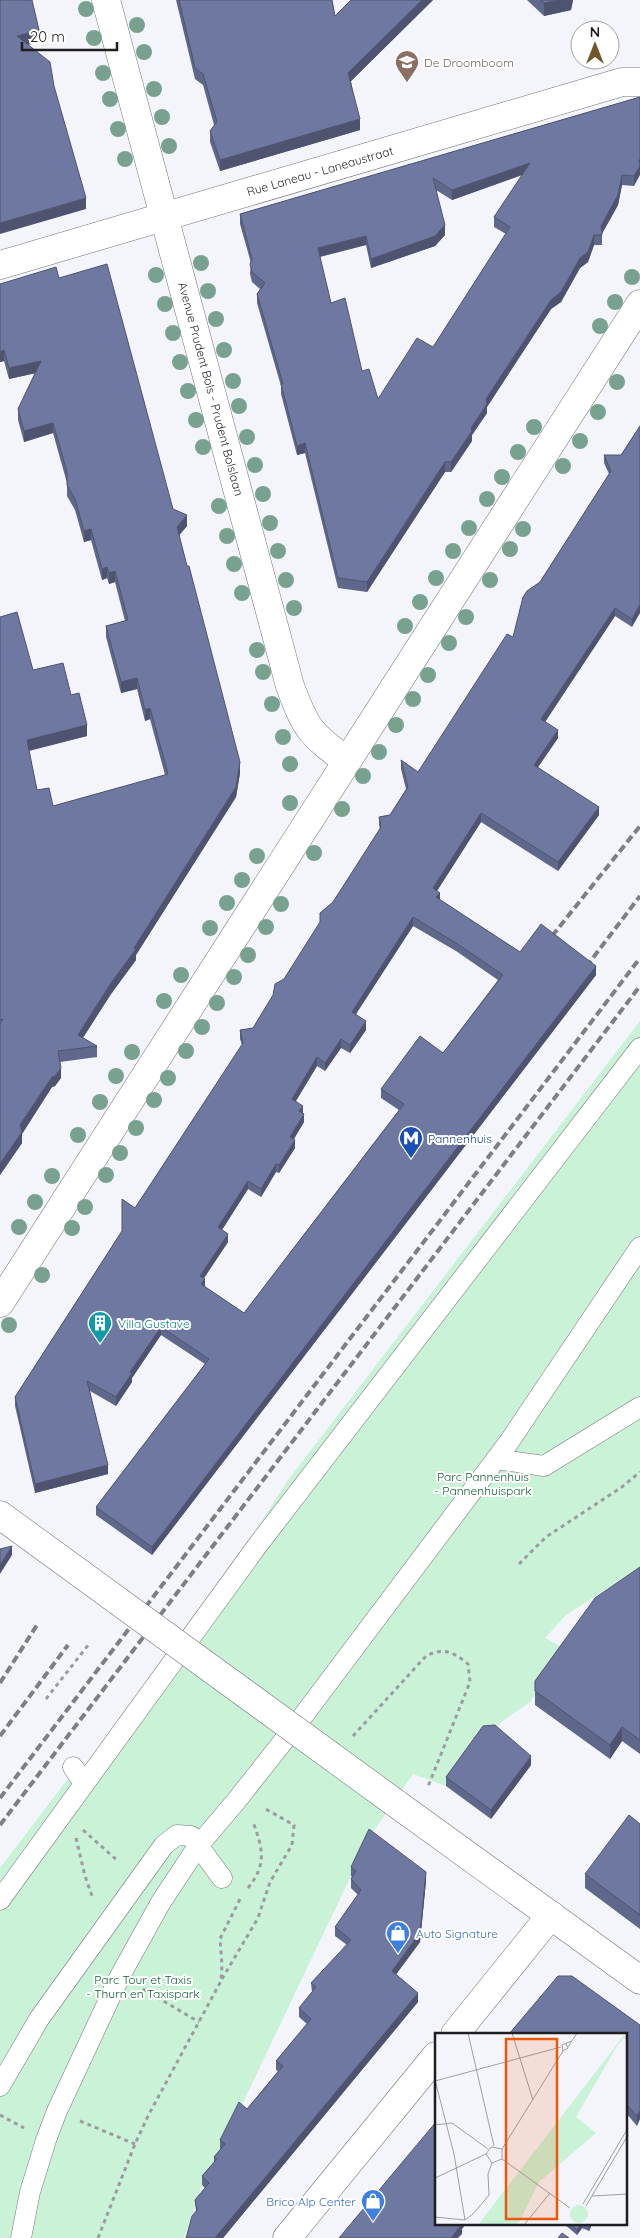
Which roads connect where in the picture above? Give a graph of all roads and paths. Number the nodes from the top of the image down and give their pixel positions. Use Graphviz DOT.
graph roads {
  1 [pos="106,0"];
  2 [pos="640,82"];
  3 [pos="165,217"];
  4 [pos="0,265"];
  5 [pos="640,304"];
  6 [pos="347,761"];
  7 [pos="640,1048"];
  8 [pos="640,1247"];
  9 [pos="0,1303"];
  10 [pos="640,1407"];
  11 [pos="496,1459"];
  12 [pos="640,1472"];
  13 [pos="0,1515"];
  14 [pos="519,1564"];
  15 [pos="89,1644"];
  16 [pos="46,1699"];
  17 [pos="346,1744"];
  18 [pos="73,1767"];
  19 [pos="84,1784"];
  20 [pos="237,1800"];
  21 [pos="260,1806"];
  22 [pos="405,1810"];
  23 [pos="64,1812"];
  24 [pos="87,1834"];
  25 [pos="198,1846"];
  26 [pos="114,1858"];
  27 [pos="222,1878"];
  28 [pos="246,1890"];
  29 [pos="241,1898"];
  30 [pos="0,1900"];
  31 [pos="551,1916"];
  32 [pos="101,1931"];
  33 [pos="640,1980"];
  34 [pos="221,1981"];
  35 [pos="157,1997"];
  36 [pos="199,2022"];
  37 [pos="455,2033"];
  38 [pos="435,2057"];
  39 [pos="0,2086"];
  40 [pos="57,2112"];
  41 [pos="135,2144"];
  42 [pos="21,2238"];
  43 [pos="98,2238"];
  44 [pos="287,2238"];
  1 -- 3 [label="street, Avenue Prudent Bols - Prudent Bolslaan"];
  2 -- 3 [label="street, Rue Laneau - Laneaustraat"];
  3 -- 4 [label="street, Rue Laneau - Laneaustraat"];
  3 -- 6 [label="street, Avenue Prudent Bols - Prudent Bolslaan"];
  5 -- 6 [label="street"];
  6 -- 9 [label="street"];
  7 -- 19 [label="street"];
  8 -- 11 [label="street"];
  10 -- 11 [label="street"];
  11 -- 20 [label="street"];
  12 -- 14 [label="path"];
  13 -- 22 [label="street, bridge"];
  15 -- 16 [label="path"];
  17 -- 22 [label="path"];
  18 -- 19 [label="street"];
  19 -- 23 [label="street"];
  20 -- 25 [label="street"];
  20 -- 28 [label="path"];
  21 -- 34 [label="path"];
  22 -- 31 [label="street"];
  23 -- 30 [label="street"];
  23 -- 32 [label="path"];
  24 -- 26 [label="path"];
  25 -- 27 [label="street"];
  25 -- 32 [label="street"];
  25 -- 40 [label="street"];
  29 -- 34 [label="path"];
  31 -- 33 [label="street"];
  31 -- 37 [label="street"];
  32 -- 39 [label="street"];
  34 -- 36 [label="path"];
  35 -- 36 [label="path"];
  36 -- 41 [label="path"];
  38 -- 44 [label="street"];
  40 -- 41 [label="path"];
  40 -- 42 [label="street"];
  41 -- 43 [label="path"];
}
